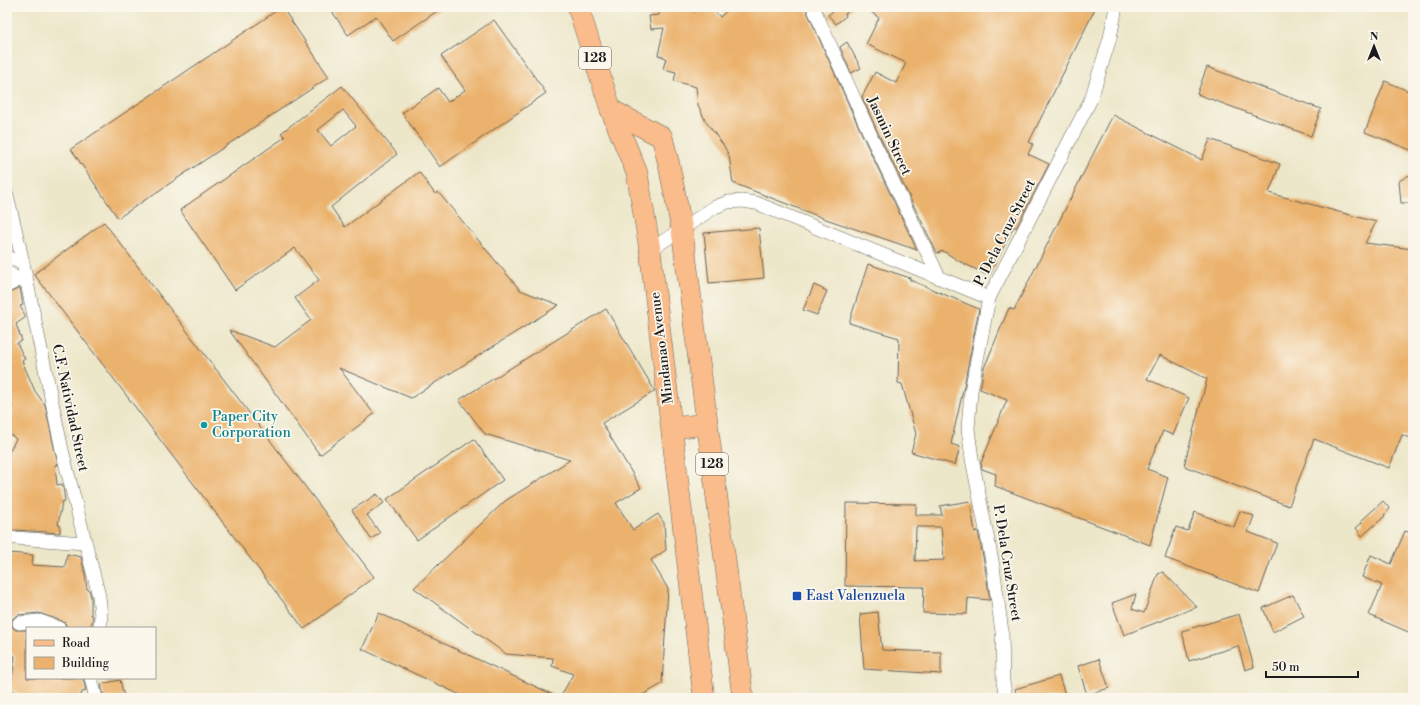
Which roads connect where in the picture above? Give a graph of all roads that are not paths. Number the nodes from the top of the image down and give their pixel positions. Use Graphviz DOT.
graph roads {
  1 [pos="578,7"];
  2 [pos="813,7"];
  3 [pos="1116,7"];
  4 [pos="611,110"];
  5 [pos="8,200"];
  6 [pos="682,230"];
  7 [pos="7,238"];
  8 [pos="20,249"];
  9 [pos="650,250"];
  10 [pos="7,256"];
  11 [pos="23,263"];
  12 [pos="7,272"];
  13 [pos="939,277"];
  14 [pos="23,281"];
  15 [pos="7,286"];
  16 [pos="989,298"];
  17 [pos="706,424"];
  18 [pos="672,428"];
  19 [pos="15,538"];
  20 [pos="85,543"];
  21 [pos="19,623"];
  22 [pos="56,627"];
  23 [pos="100,627"];
  24 [pos="91,679"];
  25 [pos="96,698"];
  26 [pos="704,698"];
  27 [pos="743,698"];
  28 [pos="1006,698"];
  1 -- 4 [label="main road, Mindanao Avenue / 128"];
  2 -- 13 [label="street, Jasmin Street"];
  3 -- 16 [label="street, P. Dela Cruz Street"];
  4 -- 6 [label="main road, 128"];
  4 -- 9 [label="main road, Mindanao Avenue / 128"];
  5 -- 8 [label="street, C.F. Natividad Street"];
  6 -- 9 [label="street"];
  6 -- 13 [label="street"];
  6 -- 17 [label="main road, 128"];
  7 -- 8 [label="street"];
  8 -- 11 [label="street, C.F. Natividad Street"];
  9 -- 18 [label="main road, Mindanao Avenue / 128"];
  10 -- 11 [label="street"];
  11 -- 14 [label="street, C.F. Natividad Street"];
  12 -- 14 [label="street"];
  13 -- 16 [label="street"];
  14 -- 15 [label="street"];
  14 -- 20 [label="street, C.F. Natividad Street"];
  16 -- 28 [label="street, P. Dela Cruz Street"];
  17 -- 18 [label="main road"];
  17 -- 27 [label="main road, 128"];
  18 -- 26 [label="main road, Mindanao Avenue / 128"];
  19 -- 20 [label="street"];
  20 -- 23 [label="street, C.F. Natividad Street"];
  21 -- 22 [label="street"];
  24 -- 25 [label="street"];
}
